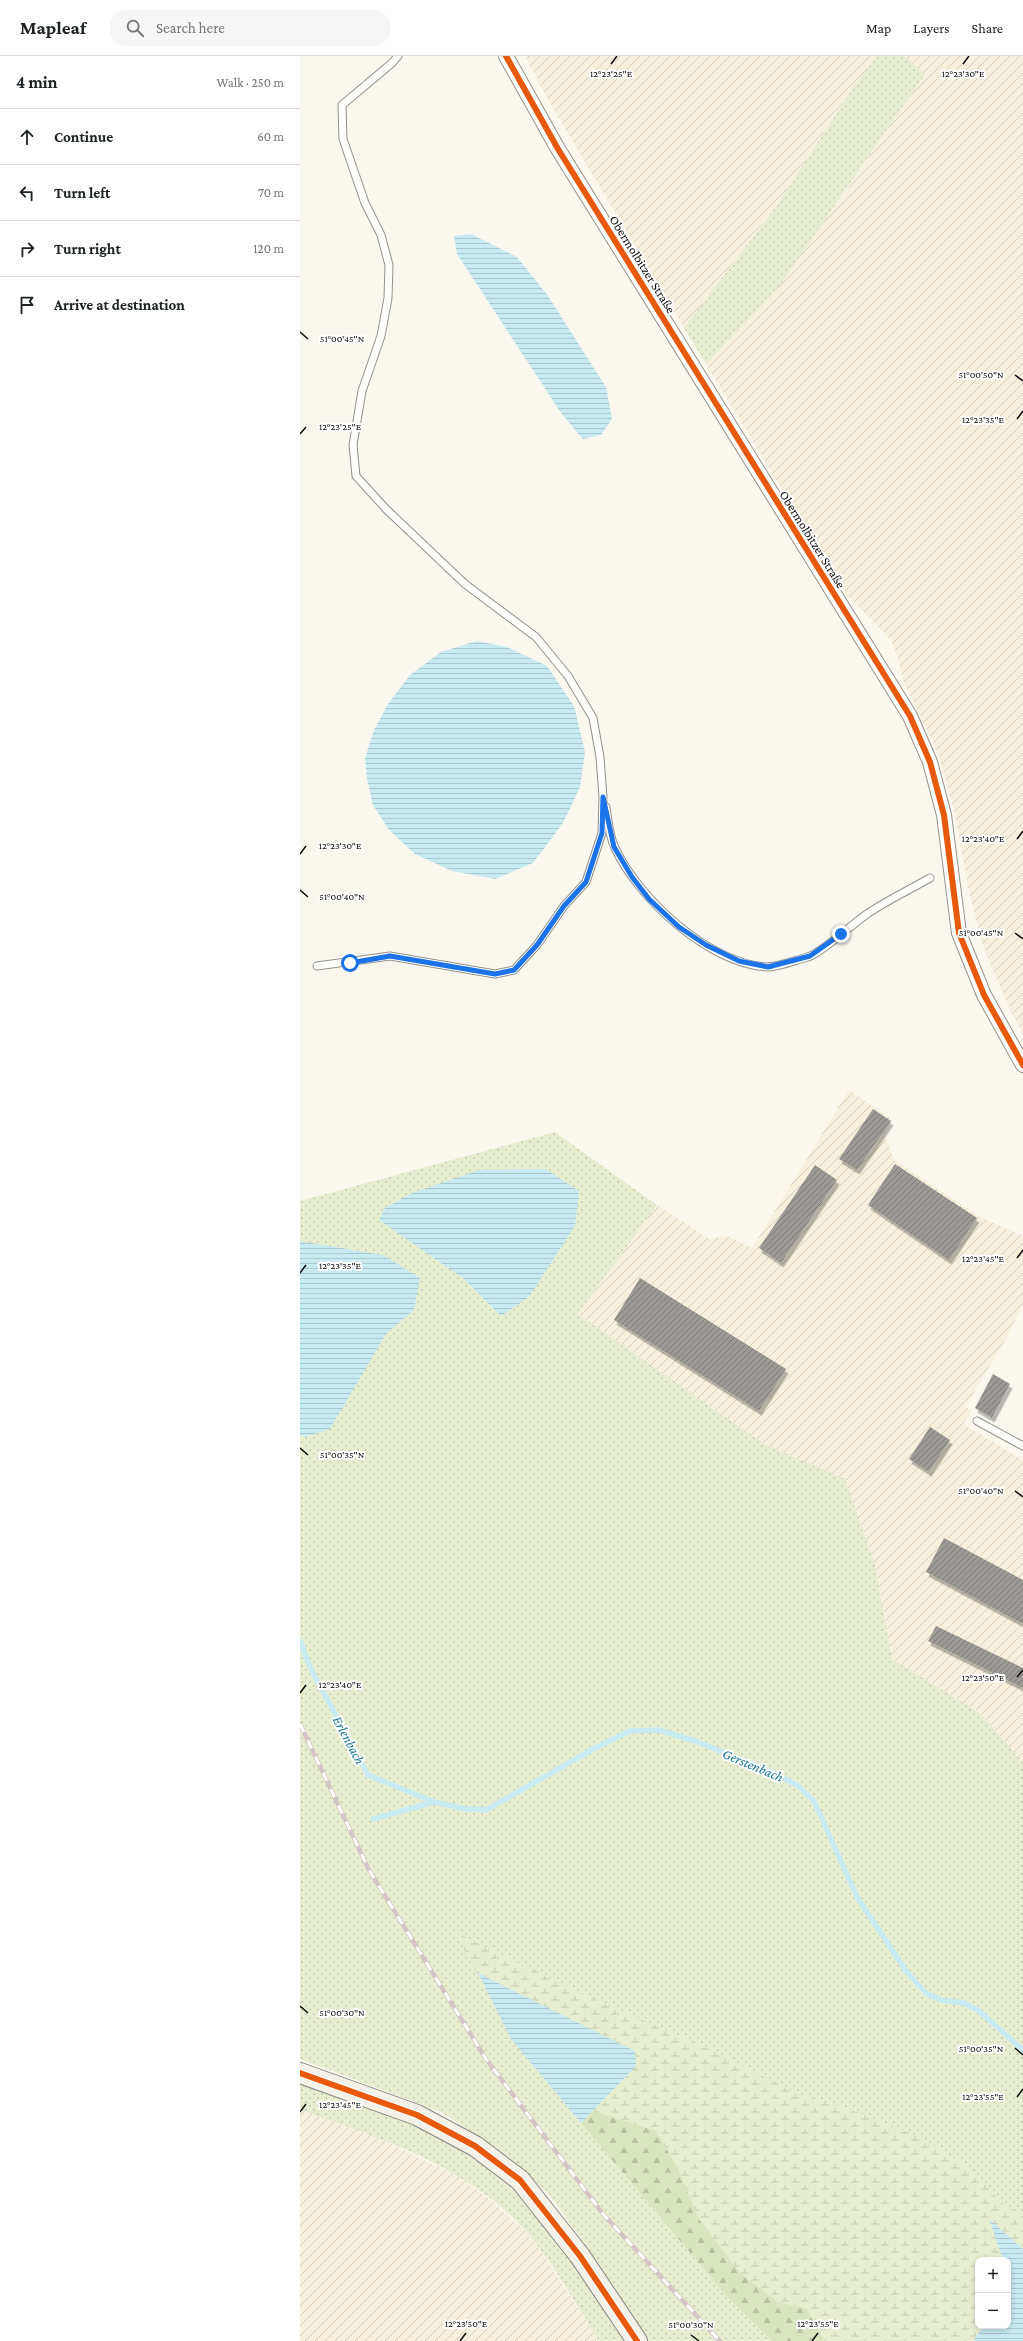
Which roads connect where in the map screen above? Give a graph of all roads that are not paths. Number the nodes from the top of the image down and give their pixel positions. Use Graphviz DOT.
graph roads {
  1 [pos="398,56"];
  2 [pos="506,56"];
  3 [pos="603,797"];
  4 [pos="930,878"];
  5 [pos="318,966"];
  6 [pos="1023,1065"];
  7 [pos="977,1421"];
  8 [pos="1023,1446"];
  9 [pos="300,2073"];
  10 [pos="637,2341"];
  1 -- 3 [label="lane"];
  2 -- 6 [label="street, Obermolbitzer Straße"];
  3 -- 4 [label="lane"];
  3 -- 5 [label="lane"];
  7 -- 8 [label="lane"];
  9 -- 10 [label="street"];
}
